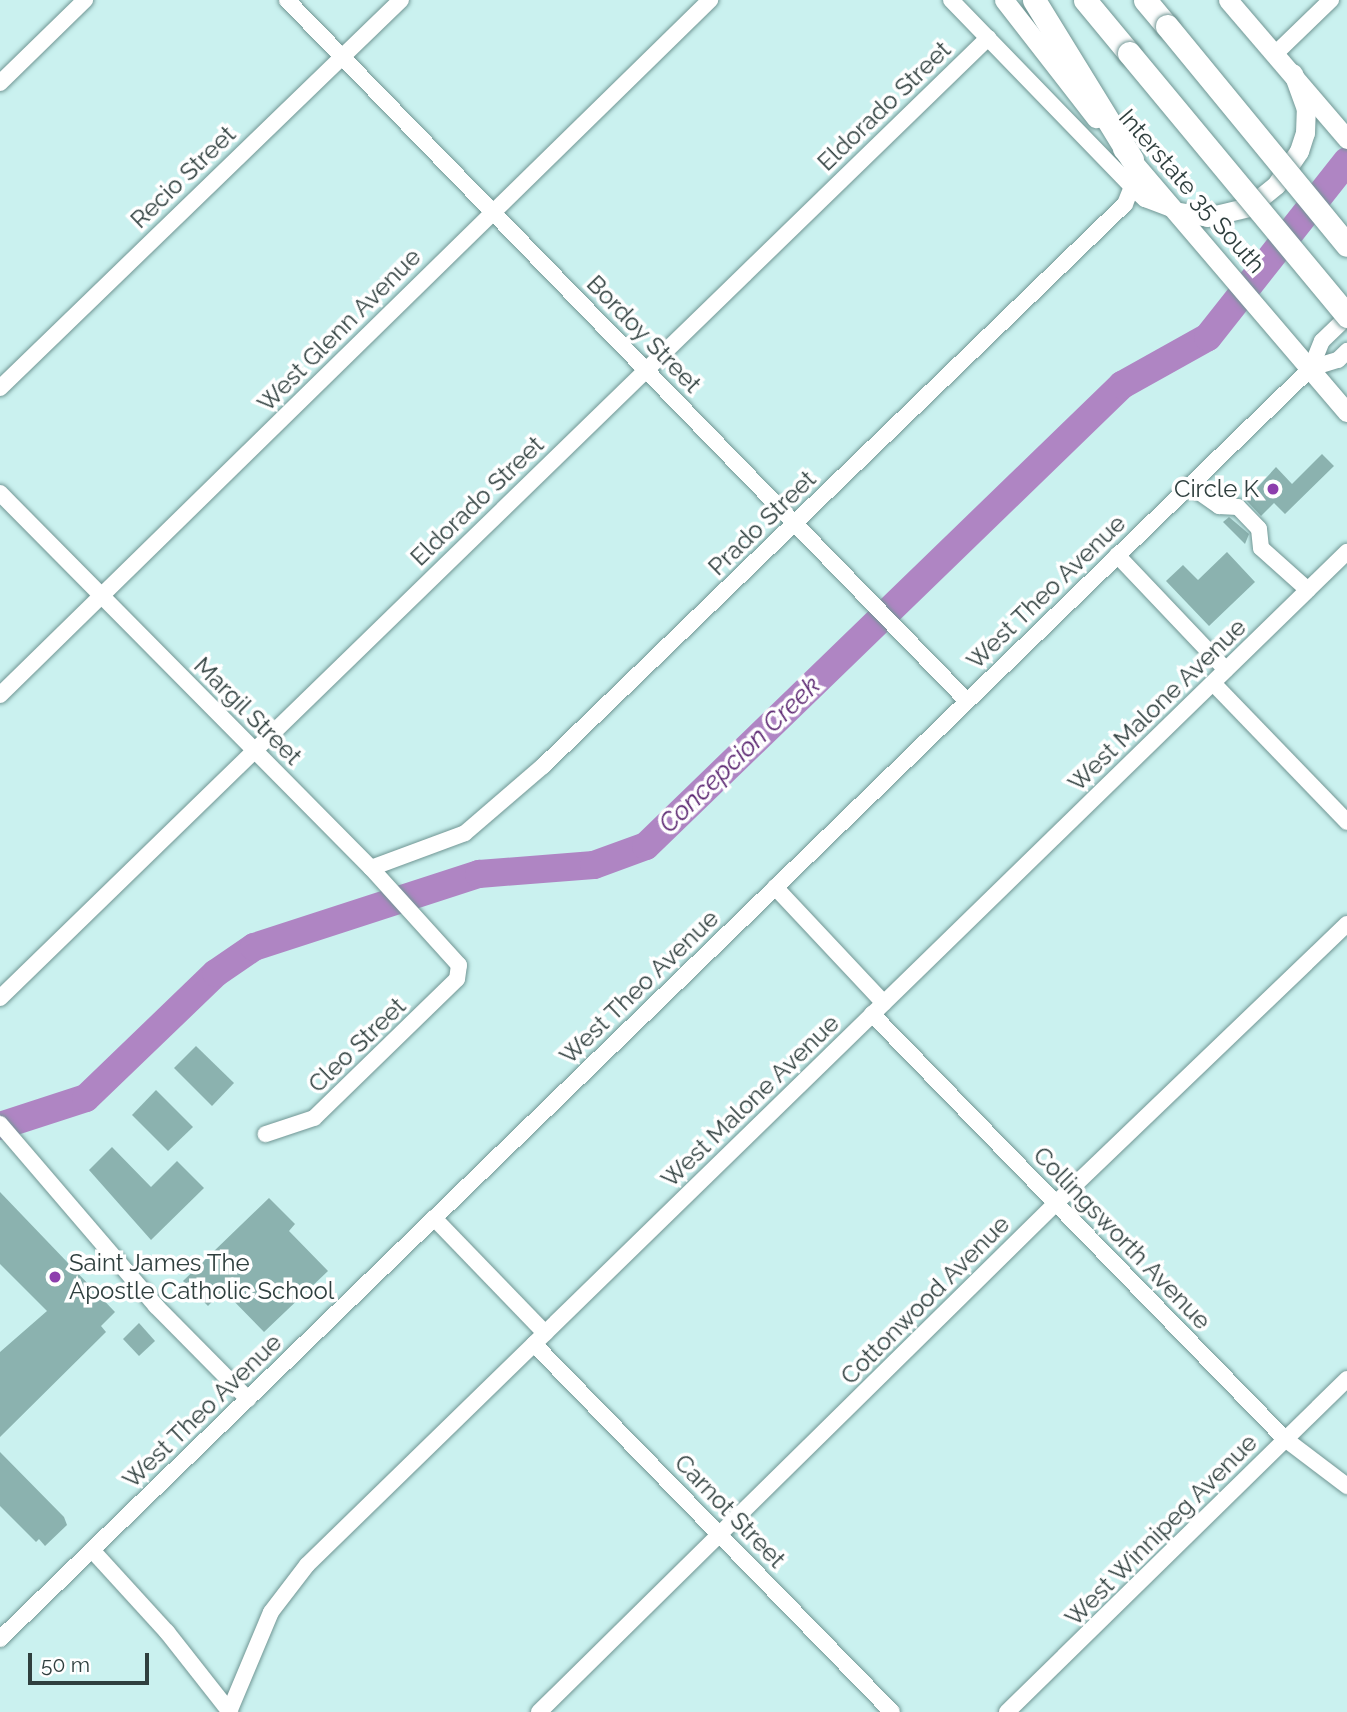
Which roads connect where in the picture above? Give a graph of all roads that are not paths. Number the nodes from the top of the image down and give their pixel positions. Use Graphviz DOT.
graph roads {
  1 [pos="85,0"];
  2 [pos="287,0"];
  3 [pos="401,0"];
  4 [pos="710,0"];
  5 [pos="951,0"];
  6 [pos="1004,0"];
  7 [pos="1034,0"];
  8 [pos="1085,0"];
  9 [pos="1145,0"];
  10 [pos="1228,0"];
  11 [pos="1331,0"];
  12 [pos="988,38"];
  13 [pos="1275,54"];
  14 [pos="340,55"];
  15 [pos="1293,74"];
  16 [pos="0,83"];
  17 [pos="1347,139"];
  18 [pos="1132,159"];
  19 [pos="1132,187"];
  20 [pos="492,211"];
  21 [pos="1180,212"];
  22 [pos="1347,244"];
  23 [pos="1347,316"];
  24 [pos="1347,351"];
  25 [pos="1311,368"];
  26 [pos="645,369"];
  27 [pos="0,388"];
  28 [pos="1347,412"];
  29 [pos="1189,485"];
  30 [pos="0,493"];
  31 [pos="795,523"];
  32 [pos="1347,552"];
  33 [pos="1117,555"];
  34 [pos="1308,590"];
  35 [pos="103,595"];
  36 [pos="1226,670"];
  37 [pos="1213,683"];
  38 [pos="0,695"];
  39 [pos="967,701"];
  40 [pos="255,751"];
  41 [pos="1347,822"];
  42 [pos="371,868"];
  43 [pos="775,887"];
  44 [pos="1347,924"];
  45 [pos="459,965"];
  46 [pos="0,998"];
  47 [pos="878,1008"];
  48 [pos="0,1124"];
  49 [pos="266,1135"];
  50 [pos="1056,1203"];
  51 [pos="434,1218"];
  52 [pos="539,1338"];
  53 [pos="1347,1379"];
  54 [pos="248,1399"];
  55 [pos="1285,1439"];
  56 [pos="1347,1486"];
  57 [pos="721,1534"];
  58 [pos="92,1550"];
  59 [pos="0,1639"];
  60 [pos="229,1712"];
  61 [pos="539,1712"];
  62 [pos="892,1712"];
  63 [pos="1007,1712"];
  1 -- 16 [label="street"];
  2 -- 14 [label="street, Bordoy Street"];
  3 -- 14 [label="street, Recio Street"];
  4 -- 20 [label="street, West Glenn Avenue"];
  5 -- 12 [label="street"];
  6 -- 18 [label="main road, Interstate 35 South"];
  7 -- 18 [label="highway"];
  8 -- 23 [label="highway, bridge"];
  9 -- 22 [label="highway, bridge"];
  10 -- 13 [label="main road"];
  11 -- 13 [label="street"];
  12 -- 19 [label="street"];
  12 -- 26 [label="street, Eldorado Street"];
  13 -- 15 [label="main road"];
  14 -- 20 [label="street, Bordoy Street"];
  14 -- 27 [label="street, Recio Street"];
  15 -- 17 [label="main road"];
  15 -- 21 [label="main road"];
  18 -- 19 [label="street"];
  18 -- 21 [label="main road, Interstate 35 South"];
  19 -- 21 [label="street"];
  19 -- 31 [label="street, Prado Street"];
  20 -- 26 [label="street, Bordoy Street"];
  20 -- 35 [label="street, West Glenn Avenue"];
  21 -- 25 [label="main road, Interstate 35 South"];
  23 -- 25 [label="street, West Theo Avenue"];
  24 -- 25 [label="street, West Theo Avenue"];
  25 -- 28 [label="main road, Interstate 35 South"];
  25 -- 29 [label="street, West Theo Avenue"];
  26 -- 31 [label="street, Bordoy Street"];
  26 -- 40 [label="street, Eldorado Street"];
  29 -- 33 [label="street, West Theo Avenue"];
  29 -- 34 [label="street"];
  30 -- 35 [label="street, Margil Street"];
  31 -- 39 [label="street, Bordoy Street"];
  31 -- 42 [label="street, Prado Street"];
  32 -- 34 [label="street, West Malone Avenue"];
  33 -- 36 [label="street"];
  33 -- 39 [label="street, West Theo Avenue"];
  34 -- 36 [label="street, West Malone Avenue"];
  35 -- 38 [label="street, West Glenn Avenue"];
  35 -- 40 [label="street, Margil Street"];
  36 -- 37 [label="street, West Malone Avenue"];
  37 -- 41 [label="street"];
  37 -- 47 [label="street, West Malone Avenue"];
  39 -- 43 [label="street, West Theo Avenue"];
  40 -- 42 [label="street, Margil Street"];
  40 -- 46 [label="street, Eldorado Street"];
  42 -- 45 [label="street, Margil Street"];
  43 -- 47 [label="street, Collingsworth Avenue"];
  43 -- 51 [label="street, West Theo Avenue"];
  44 -- 50 [label="street, Cottonwood Avenue"];
  45 -- 49 [label="street, Cleo Street"];
  47 -- 50 [label="street, Collingsworth Avenue"];
  47 -- 52 [label="street, West Malone Avenue"];
  48 -- 54 [label="street"];
  50 -- 55 [label="street, Collingsworth Avenue"];
  50 -- 57 [label="street, Cottonwood Avenue"];
  51 -- 52 [label="street, Carnot Street"];
  51 -- 54 [label="street, West Theo Avenue"];
  52 -- 57 [label="street, Carnot Street"];
  52 -- 60 [label="street, West Malone Avenue"];
  53 -- 55 [label="street, West Winnipeg Avenue"];
  54 -- 58 [label="street, West Theo Avenue"];
  55 -- 56 [label="street, Collingsworth Avenue"];
  55 -- 63 [label="street, West Winnipeg Avenue"];
  57 -- 61 [label="street, Cottonwood Avenue"];
  57 -- 62 [label="street, Carnot Street"];
  58 -- 59 [label="street, West Theo Avenue"];
  58 -- 60 [label="street"];
}
